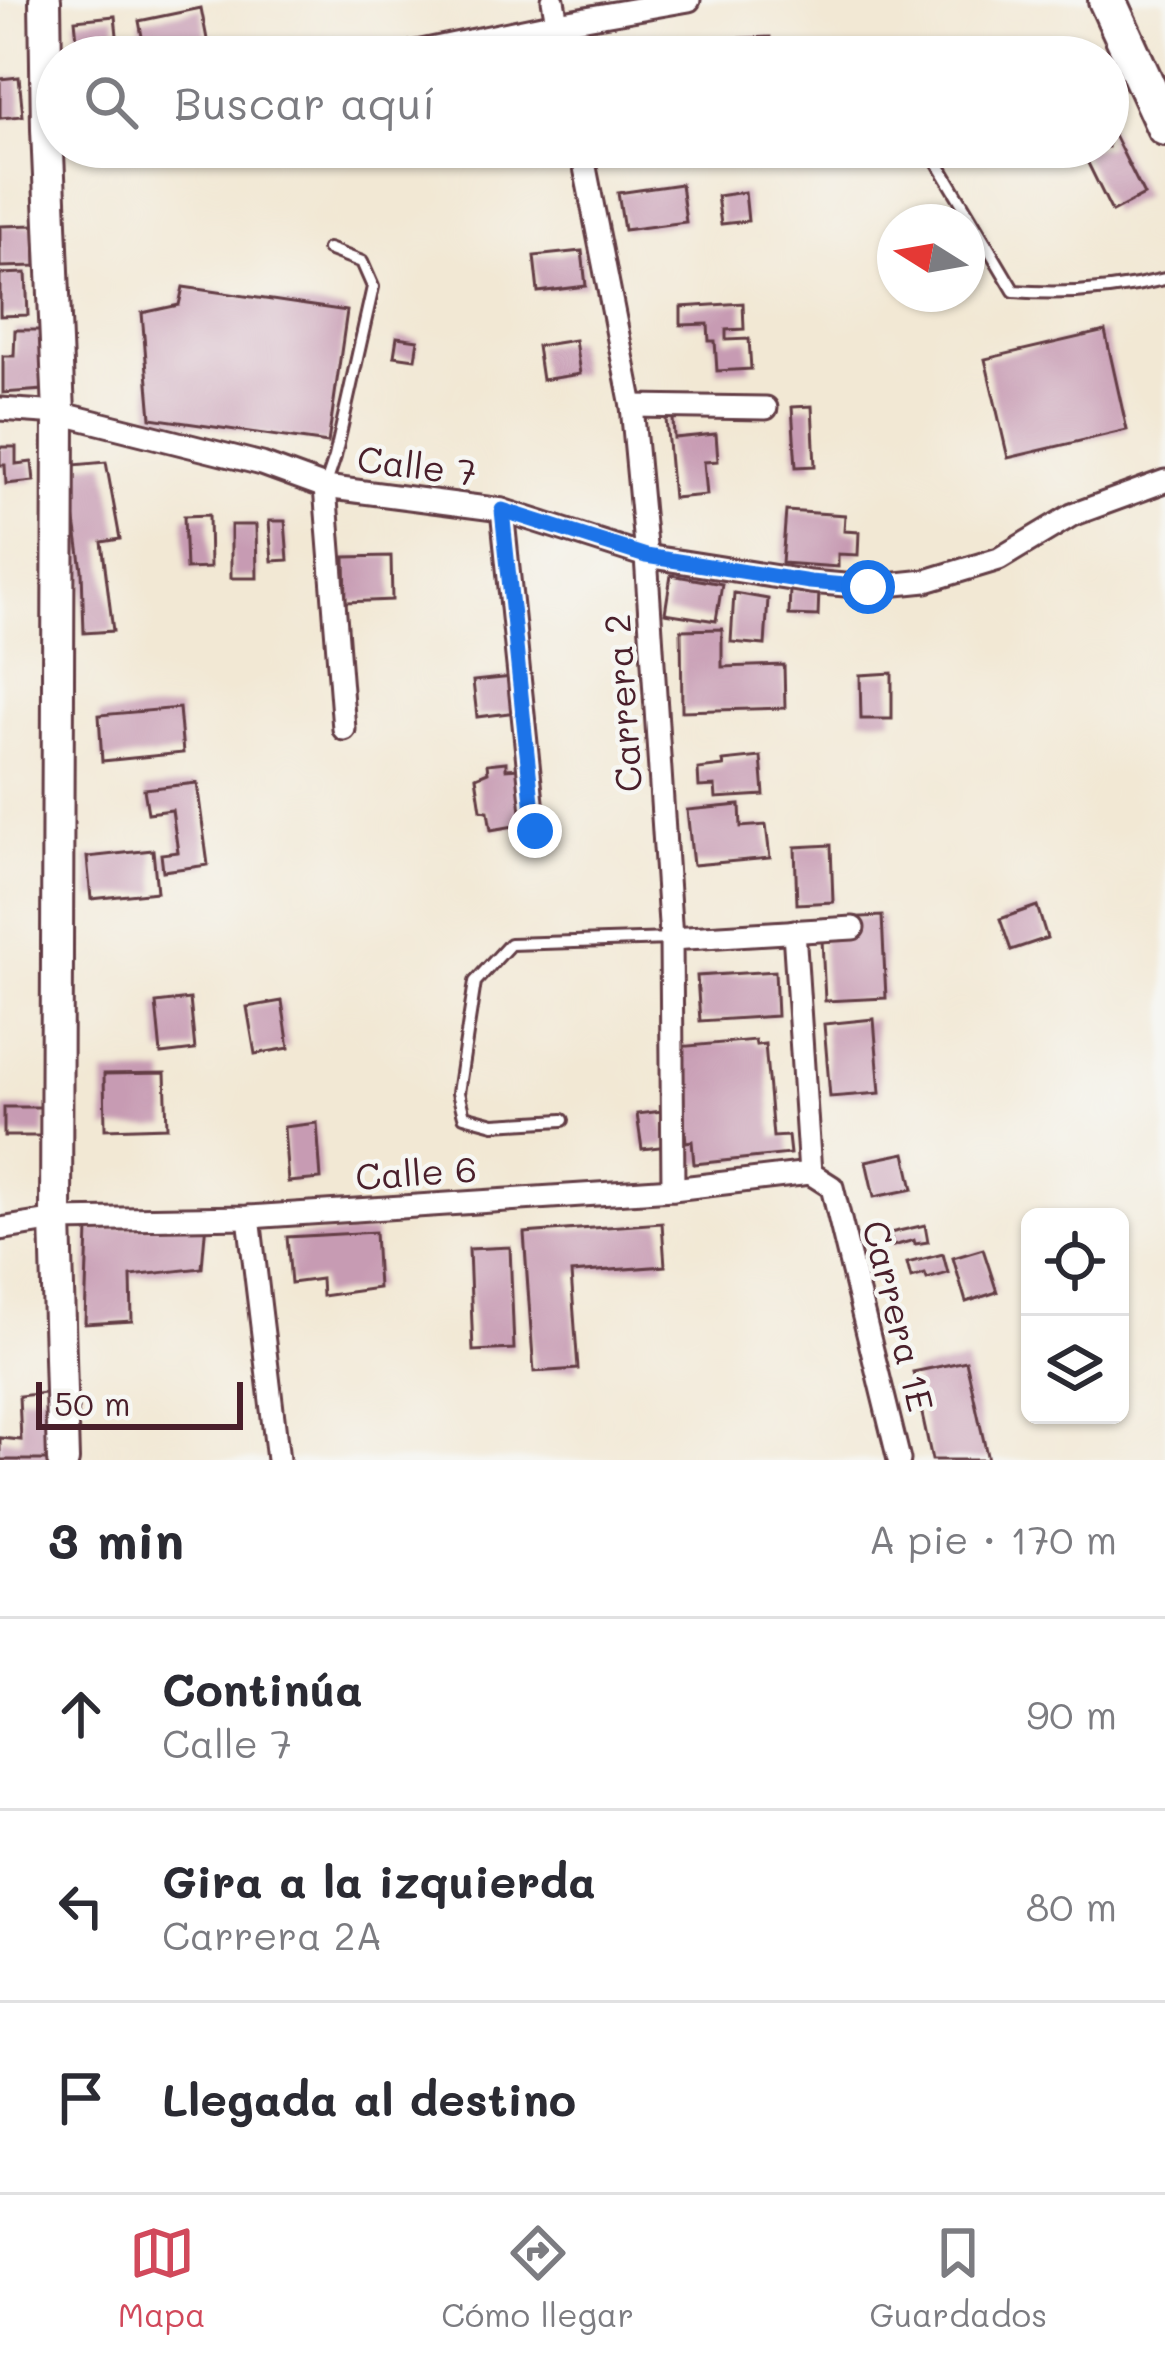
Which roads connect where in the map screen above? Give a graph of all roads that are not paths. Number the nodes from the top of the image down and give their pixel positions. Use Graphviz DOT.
graph roads {
  1 [pos="45,0"];
  2 [pos="689,0"];
  3 [pos="1107,0"];
  4 [pos="555,11"];
  5 [pos="47,36"];
  6 [pos="466,36"];
  7 [pos="1124,36"];
  8 [pos="1129,47"];
  9 [pos="1164,123"];
  10 [pos="53,168"];
  11 [pos="585,168"];
  12 [pos="941,168"];
  13 [pos="328,249"];
  14 [pos="1165,279"];
  15 [pos="632,406"];
  16 [pos="766,408"];
  17 [pos="0,409"];
  18 [pos="59,413"];
  19 [pos="1165,481"];
  20 [pos="325,488"];
  21 [pos="502,510"];
  22 [pos="646,556"];
  23 [pos="344,729"];
  24 [pos="535,831"];
  25 [pos="853,928"];
  26 [pos="794,931"];
  27 [pos="670,939"];
  28 [pos="563,1120"];
  29 [pos="811,1174"];
  30 [pos="673,1189"];
  31 [pos="249,1217"];
  32 [pos="56,1220"];
  33 [pos="0,1229"];
  34 [pos="63,1460"];
  35 [pos="278,1460"];
  36 [pos="899,1460"];
  1 -- 5 [label="street"];
  2 -- 4 [label="street"];
  3 -- 7 [label="main road"];
  4 -- 6 [label="street"];
  8 -- 9 [label="main road"];
  10 -- 18 [label="street"];
  11 -- 15 [label="street, Carrera 2"];
  12 -- 14 [label="lane"];
  13 -- 20 [label="lane"];
  15 -- 16 [label="street"];
  15 -- 22 [label="street, Carrera 2"];
  17 -- 18 [label="street, Calle 7"];
  18 -- 20 [label="street, Calle 7"];
  18 -- 32 [label="street"];
  19 -- 22 [label="street, Calle 7"];
  20 -- 21 [label="street, Calle 7"];
  20 -- 23 [label="street"];
  21 -- 22 [label="street, Calle 7"];
  21 -- 24 [label="street"];
  22 -- 27 [label="street, Carrera 2"];
  25 -- 26 [label="street"];
  26 -- 27 [label="street"];
  26 -- 29 [label="street"];
  27 -- 28 [label="lane"];
  27 -- 30 [label="street, Carrera 2"];
  29 -- 30 [label="street, Calle 6"];
  29 -- 36 [label="street, Carrera 1E"];
  30 -- 31 [label="street, Calle 6"];
  31 -- 32 [label="street, Calle 6"];
  31 -- 35 [label="street"];
  32 -- 33 [label="street, Calle 6"];
  32 -- 34 [label="street"];
}
